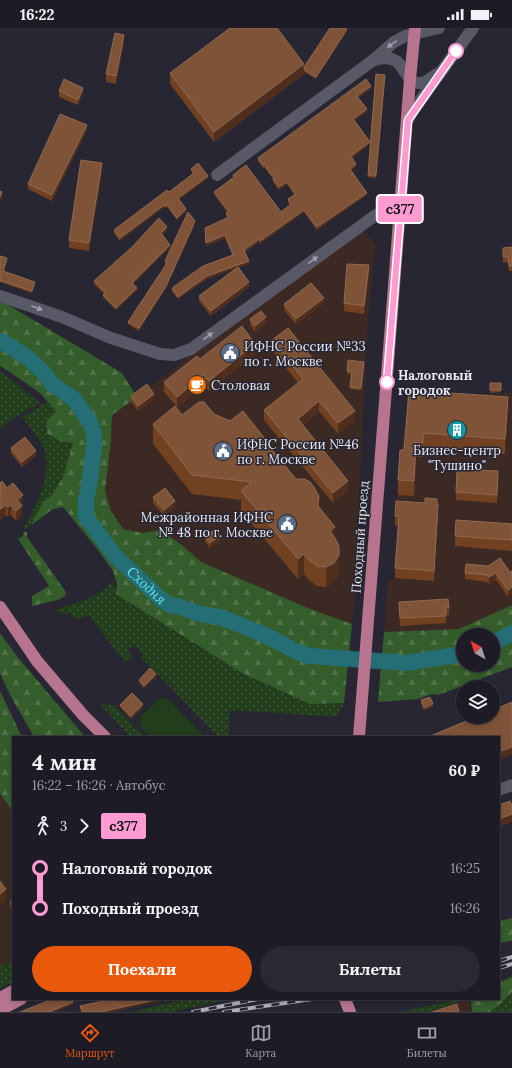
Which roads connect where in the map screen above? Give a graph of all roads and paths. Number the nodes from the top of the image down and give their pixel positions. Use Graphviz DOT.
graph roads {
  1 [pos="439,28"];
  2 [pos="472,28"];
  3 [pos="415,31"];
  4 [pos="372,61"];
  5 [pos="444,68"];
  6 [pos="410,79"];
  7 [pos="408,120"];
  8 [pos="217,174"];
  9 [pos="400,208"];
  10 [pos="0,296"];
  11 [pos="0,607"];
  12 [pos="104,736"];
  13 [pos="359,736"];
  14 [pos="512,785"];
  15 [pos="500,790"];
  16 [pos="12,992"];
  17 [pos="0,998"];
  18 [pos="19,1000"];
  19 [pos="345,1000"];
  20 [pos="0,1010"];
  21 [pos="350,1012"];
  1 -- 3 [label="street"];
  2 -- 5 [label="street"];
  3 -- 4 [label="street, one-way"];
  3 -- 6 [label="main road, Походный проезд"];
  4 -- 6 [label="street"];
  4 -- 8 [label="street"];
  5 -- 6 [label="street"];
  5 -- 7 [label="street"];
  6 -- 7 [label="main road, Походный проезд"];
  7 -- 9 [label="main road, Походный проезд"];
  10 -- 9 [label="street, one-way"];
  9 -- 13 [label="main road, Походный проезд"];
  11 -- 12 [label="main road"];
  14 -- 15 [label="street"];
  16 -- 17 [label="main road"];
  18 -- 20 [label="main road"];
  19 -- 21 [label="main road"];
}
